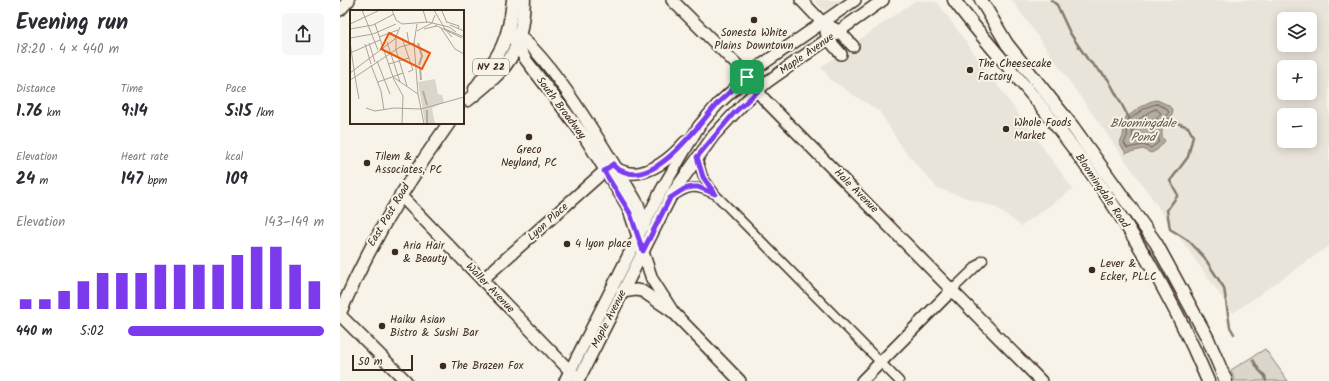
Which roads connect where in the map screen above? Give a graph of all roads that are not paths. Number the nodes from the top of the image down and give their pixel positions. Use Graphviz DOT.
graph roads {
  1 [pos="349,0"];
  2 [pos="513,0"];
  3 [pos="524,0"];
  4 [pos="672,0"];
  5 [pos="801,0"];
  6 [pos="855,0"];
  7 [pos="883,0"];
  8 [pos="954,0"];
  9 [pos="981,0"];
  10 [pos="340,10"];
  11 [pos="822,22"];
  12 [pos="509,31"];
  13 [pos="839,31"];
  14 [pos="828,39"];
  15 [pos="519,41"];
  16 [pos="853,46"];
  17 [pos="841,54"];
  18 [pos="747,77"];
  19 [pos="758,91"];
  20 [pos="465,103"];
  21 [pos="448,124"];
  22 [pos="699,126"];
  23 [pos="697,157"];
  24 [pos="611,167"];
  25 [pos="715,194"];
  26 [pos="400,195"];
  27 [pos="670,198"];
  28 [pos="644,223"];
  29 [pos="638,236"];
  30 [pos="643,251"];
  31 [pos="983,260"];
  32 [pos="482,280"];
  33 [pos="953,289"];
  34 [pos="622,292"];
  35 [pos="673,312"];
  36 [pos="340,314"];
  37 [pos="881,363"];
  38 [pos="568,376"];
  39 [pos="406,381"];
  40 [pos="579,381"];
  41 [pos="740,381"];
  42 [pos="862,381"];
  43 [pos="899,381"];
  44 [pos="1042,381"];
  45 [pos="1208,381"];
  46 [pos="1226,381"];
  1 -- 10 [label="main road"];
  2 -- 12 [label="main road, NY 22"];
  3 -- 15 [label="main road, NY 22"];
  4 -- 18 [label="main road, Hale Avenue"];
  5 -- 11 [label="main road"];
  6 -- 11 [label="main road, Maple Avenue"];
  7 -- 13 [label="main road, Maple Avenue"];
  8 -- 45 [label="main road, Bloomingdale Road"];
  9 -- 46 [label="main road, Bloomingdale Road"];
  11 -- 13 [label="main road"];
  11 -- 14 [label="main road"];
  11 -- 18 [label="main road, Maple Avenue"];
  12 -- 15 [label="main road, South Broadway"];
  12 -- 20 [label="main road, NY 22"];
  13 -- 14 [label="main road, Maple Avenue"];
  13 -- 16 [label="main road"];
  14 -- 17 [label="main road"];
  14 -- 19 [label="main road, Maple Avenue"];
  15 -- 20 [label="main road, NY 22"];
  15 -- 24 [label="main road, South Broadway"];
  18 -- 19 [label="main road, Hale Avenue"];
  18 -- 22 [label="main road, Maple Avenue"];
  19 -- 23 [label="main road, Maple Avenue"];
  19 -- 33 [label="main road, Hale Avenue"];
  21 -- 26 [label="main road, East Post Road"];
  22 -- 24 [label="main road"];
  22 -- 28 [label="main road, Maple Avenue"];
  23 -- 25 [label="street"];
  23 -- 27 [label="main road, Maple Avenue"];
  24 -- 28 [label="main road, South Broadway"];
  24 -- 29 [label="main road, South Broadway"];
  24 -- 32 [label="main road, Lyon Place"];
  25 -- 27 [label="street"];
  25 -- 37 [label="street"];
  26 -- 32 [label="main road, Waller Avenue"];
  26 -- 36 [label="main road, East Post Road"];
  27 -- 30 [label="main road, Maple Avenue"];
  28 -- 29 [label="main road, Maple Avenue"];
  28 -- 30 [label="main road, South Broadway"];
  29 -- 30 [label="main road, South Broadway"];
  29 -- 38 [label="main road, Maple Avenue"];
  30 -- 34 [label="main road, Maple Avenue"];
  30 -- 35 [label="main road, South Broadway"];
  31 -- 33 [label="street"];
  32 -- 38 [label="main road, Waller Avenue"];
  33 -- 37 [label="main road"];
  33 -- 44 [label="main road, Hale Avenue"];
  34 -- 35 [label="main road, South Broadway"];
  34 -- 40 [label="main road, Maple Avenue"];
  35 -- 41 [label="main road, South Broadway"];
  36 -- 39 [label="main road"];
  37 -- 42 [label="main road"];
  37 -- 43 [label="street"];
  38 -- 40 [label="main road, Waller Avenue"];
}
